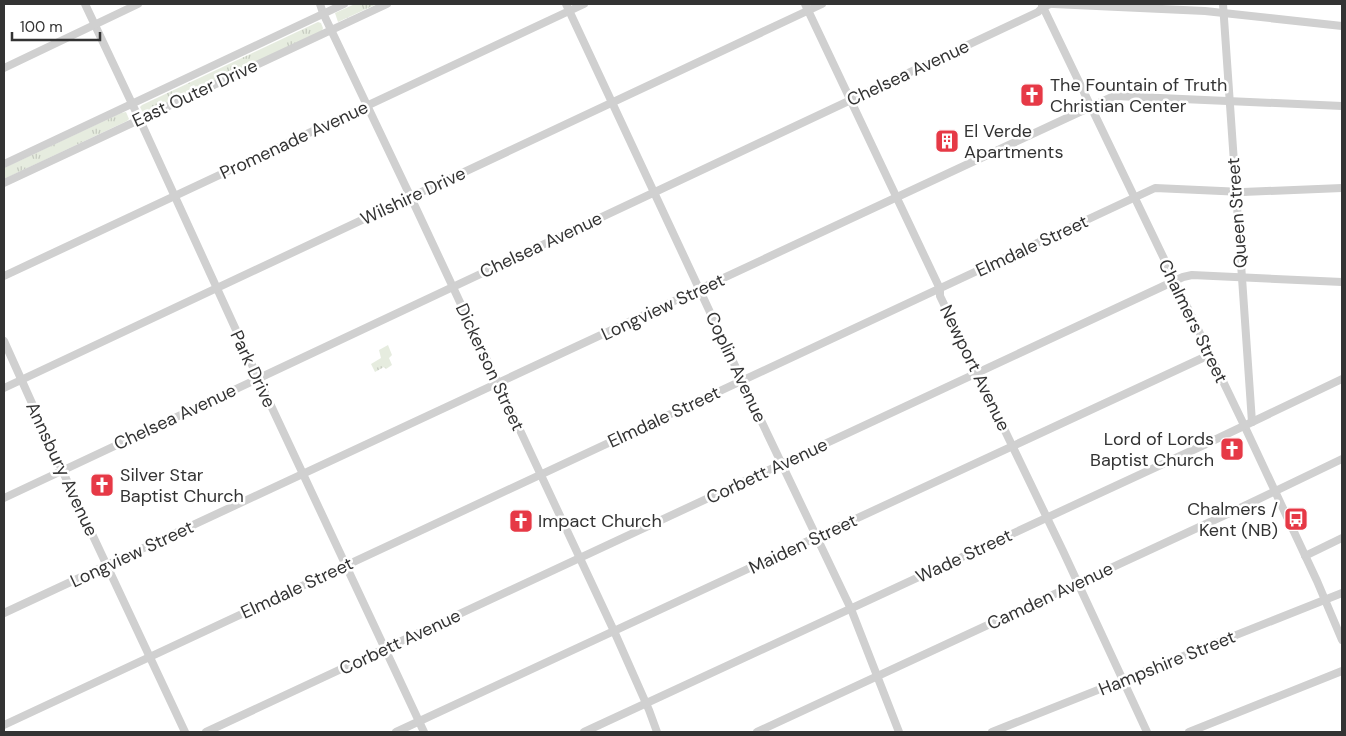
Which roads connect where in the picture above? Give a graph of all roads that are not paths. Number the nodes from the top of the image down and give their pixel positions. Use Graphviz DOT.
graph roads {
  1 [pos="85,4"];
  2 [pos="138,4"];
  3 [pos="320,4"];
  4 [pos="344,4"];
  5 [pos="386,4"];
  6 [pos="584,4"];
  7 [pos="822,4"];
  8 [pos="1223,4"];
  9 [pos="1047,5"];
  10 [pos="568,7"];
  11 [pos="806,7"];
  12 [pos="323,13"];
  13 [pos="1223,13"];
  14 [pos="95,25"];
  15 [pos="1342,26"];
  16 [pos="331,30"];
  17 [pos="4,68"];
  18 [pos="850,100"];
  19 [pos="612,102"];
  20 [pos="1230,102"];
  21 [pos="132,104"];
  22 [pos="368,105"];
  23 [pos="1342,106"];
  24 [pos="1091,108"];
  25 [pos="140,119"];
  26 [pos="4,164"];
  27 [pos="4,183"];
  28 [pos="1342,188"];
  29 [pos="654,192"];
  30 [pos="1236,192"];
  31 [pos="174,196"];
  32 [pos="411,197"];
  33 [pos="896,198"];
  34 [pos="1135,198"];
  35 [pos="4,276"];
  36 [pos="1242,277"];
  37 [pos="1174,282"];
  38 [pos="1342,282"];
  39 [pos="452,287"];
  40 [pos="216,288"];
  41 [pos="700,289"];
  42 [pos="940,289"];
  43 [pos="4,341"];
  44 [pos="1209,355"];
  45 [pos="978,373"];
  46 [pos="258,378"];
  47 [pos="1342,379"];
  48 [pos="21,380"];
  49 [pos="742,381"];
  50 [pos="498,384"];
  51 [pos="4,388"];
  52 [pos="1248,424"];
  53 [pos="1013,446"];
  54 [pos="1342,459"];
  55 [pos="782,464"];
  56 [pos="62,470"];
  57 [pos="303,475"];
  58 [pos="541,475"];
  59 [pos="1274,492"];
  60 [pos="4,498"];
  61 [pos="1047,518"];
  62 [pos="817,537"];
  63 [pos="1342,538"];
  64 [pos="1305,556"];
  65 [pos="580,558"];
  66 [pos="107,565"];
  67 [pos="346,566"];
  68 [pos="1078,583"];
  69 [pos="1342,593"];
  70 [pos="1325,600"];
  71 [pos="850,609"];
  72 [pos="4,614"];
  73 [pos="614,631"];
  74 [pos="1342,640"];
  75 [pos="385,649"];
  76 [pos="150,657"];
  77 [pos="1342,671"];
  78 [pos="877,676"];
  79 [pos="1123,680"];
  80 [pos="646,704"];
  81 [pos="419,721"];
  82 [pos="4,725"];
  83 [pos="185,732"];
  84 [pos="206,732"];
  85 [pos="396,732"];
  86 [pos="424,732"];
  87 [pos="584,732"];
  88 [pos="657,732"];
  89 [pos="757,732"];
  90 [pos="899,732"];
  91 [pos="992,732"];
  92 [pos="1147,732"];
  93 [pos="1189,732"];
  1 -- 14 [label="street, Park Drive"];
  2 -- 14 [label="street"];
  3 -- 12 [label="street, Dickerson Street"];
  4 -- 12 [label="street, East Outer Drive"];
  5 -- 16 [label="street, East Outer Drive"];
  6 -- 10 [label="street, Promenade Avenue"];
  7 -- 11 [label="street, Wilshire Drive"];
  8 -- 13 [label="street, Queen Street"];
  9 -- 13 [label="street"];
  9 -- 18 [label="street, Chelsea Avenue"];
  9 -- 24 [label="street, Chalmers Street"];
  10 -- 19 [label="street, Coplin Avenue"];
  10 -- 22 [label="street, Promenade Avenue"];
  11 -- 18 [label="street, Newport Avenue"];
  11 -- 19 [label="street, Wilshire Drive"];
  12 -- 16 [label="street, Dickerson Street"];
  12 -- 21 [label="street, East Outer Drive"];
  13 -- 15 [label="street"];
  13 -- 20 [label="street, Queen Street"];
  14 -- 17 [label="street"];
  14 -- 21 [label="street, Park Drive"];
  16 -- 22 [label="street, Dickerson Street"];
  16 -- 25 [label="street, East Outer Drive"];
  18 -- 29 [label="street, Chelsea Avenue"];
  18 -- 33 [label="street, Newport Avenue"];
  19 -- 29 [label="street, Coplin Avenue"];
  19 -- 32 [label="street, Wilshire Drive"];
  20 -- 23 [label="street, Longview Street"];
  20 -- 24 [label="street, Longview Street"];
  20 -- 30 [label="street, Queen Street"];
  21 -- 25 [label="street, Park Drive"];
  21 -- 26 [label="street, East Outer Drive"];
  22 -- 31 [label="street, Promenade Avenue"];
  22 -- 32 [label="street, Dickerson Street"];
  24 -- 33 [label="street, Longview Street"];
  24 -- 34 [label="street, Chalmers Street"];
  25 -- 27 [label="street, East Outer Drive"];
  25 -- 31 [label="street, Park Drive"];
  28 -- 30 [label="street, Elmdale Street"];
  29 -- 39 [label="street, Chelsea Avenue"];
  29 -- 41 [label="street, Coplin Avenue"];
  30 -- 34 [label="street, Elmdale Street"];
  30 -- 36 [label="street, Queen Street"];
  31 -- 35 [label="street, Promenade Avenue"];
  31 -- 40 [label="street, Park Drive"];
  32 -- 39 [label="street, Dickerson Street"];
  32 -- 40 [label="street, Wilshire Drive"];
  33 -- 41 [label="street, Longview Street"];
  33 -- 42 [label="street, Newport Avenue"];
  34 -- 37 [label="street, Chalmers Street"];
  34 -- 42 [label="street, Elmdale Street"];
  36 -- 37 [label="street, Corbett Avenue"];
  36 -- 38 [label="street, Corbett Avenue"];
  36 -- 52 [label="street, Queen Street"];
  37 -- 44 [label="street, Chalmers Street"];
  37 -- 45 [label="street, Corbett Avenue"];
  39 -- 46 [label="street, Chelsea Avenue"];
  39 -- 50 [label="street, Dickerson Street"];
  40 -- 46 [label="street, Park Drive"];
  40 -- 48 [label="street, Wilshire Drive"];
  41 -- 49 [label="street, Coplin Avenue"];
  41 -- 50 [label="street, Longview Street"];
  42 -- 45 [label="street, Newport Avenue"];
  42 -- 49 [label="street, Elmdale Street"];
  43 -- 48 [label="street, Annsbury Avenue"];
  44 -- 52 [label="street, Chalmers Street"];
  44 -- 53 [label="street, Maiden Street"];
  45 -- 53 [label="street, Newport Avenue"];
  45 -- 55 [label="street, Corbett Avenue"];
  46 -- 56 [label="street, Chelsea Avenue"];
  46 -- 57 [label="street, Park Drive"];
  47 -- 52 [label="street, Wade Street"];
  48 -- 51 [label="street, Wilshire Drive"];
  48 -- 56 [label="street, Annsbury Avenue"];
  49 -- 55 [label="street, Coplin Avenue"];
  49 -- 58 [label="street, Elmdale Street"];
  50 -- 57 [label="street, Longview Street"];
  50 -- 58 [label="street, Dickerson Street"];
  52 -- 59 [label="street, Chalmers Street"];
  52 -- 61 [label="street, Wade Street"];
  53 -- 61 [label="street, Newport Avenue"];
  53 -- 62 [label="street, Maiden Street"];
  54 -- 59 [label="street, Camden Avenue"];
  55 -- 62 [label="street, Coplin Avenue"];
  55 -- 65 [label="street, Corbett Avenue"];
  56 -- 60 [label="street, Chelsea Avenue"];
  56 -- 66 [label="street, Annsbury Avenue"];
  57 -- 66 [label="street, Longview Street"];
  57 -- 67 [label="street, Park Drive"];
  58 -- 65 [label="street, Dickerson Street"];
  58 -- 67 [label="street, Elmdale Street"];
  59 -- 64 [label="street, Chalmers Street"];
  59 -- 68 [label="street, Camden Avenue"];
  61 -- 68 [label="street, Newport Avenue"];
  61 -- 71 [label="street, Wade Street"];
  62 -- 71 [label="street, Coplin Avenue"];
  62 -- 73 [label="street, Maiden Street"];
  63 -- 64 [label="street"];
  64 -- 70 [label="street, Chalmers Street"];
  65 -- 73 [label="street, Dickerson Street"];
  65 -- 75 [label="street, Corbett Avenue"];
  66 -- 72 [label="street, Longview Street"];
  66 -- 76 [label="street, Annsbury Avenue"];
  67 -- 75 [label="street, Park Drive"];
  67 -- 76 [label="street, Elmdale Street"];
  68 -- 78 [label="street, Camden Avenue"];
  68 -- 79 [label="street, Newport Avenue"];
  69 -- 70 [label="street, Hampshire Street"];
  70 -- 74 [label="street, Chalmers Street"];
  70 -- 79 [label="street, Hampshire Street"];
  71 -- 78 [label="street, Coplin Avenue"];
  71 -- 80 [label="street, Wade Street"];
  73 -- 80 [label="street, Dickerson Street"];
  73 -- 81 [label="street, Maiden Street"];
  75 -- 81 [label="street, Park Drive"];
  75 -- 84 [label="street, Corbett Avenue"];
  76 -- 82 [label="street, Elmdale Street"];
  76 -- 83 [label="street, Annsbury Avenue"];
  77 -- 93 [label="street"];
  78 -- 89 [label="street, Camden Avenue"];
  78 -- 90 [label="street, Coplin Avenue"];
  79 -- 91 [label="street, Hampshire Street"];
  79 -- 92 [label="street, Newport Avenue"];
  80 -- 87 [label="street, Wade Street"];
  80 -- 88 [label="street, Dickerson Street"];
  81 -- 85 [label="street, Maiden Street"];
  81 -- 86 [label="street, Park Drive"];
}
